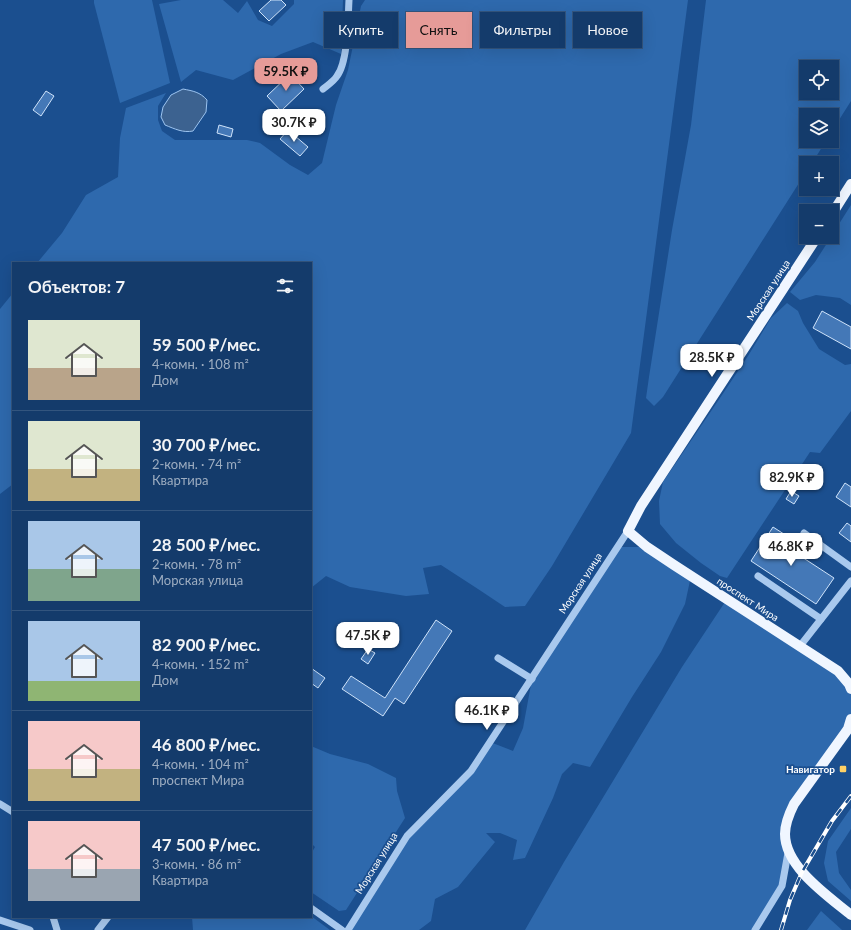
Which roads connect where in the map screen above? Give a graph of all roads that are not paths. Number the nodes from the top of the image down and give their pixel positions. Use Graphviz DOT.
graph roads {
  1 [pos="349,0"];
  2 [pos="323,88"];
  3 [pos="851,184"];
  4 [pos="838,204"];
  5 [pos="812,244"];
  6 [pos="628,531"];
  7 [pos="804,533"];
  8 [pos="851,567"];
  9 [pos="758,576"];
  10 [pos="851,581"];
  11 [pos="822,619"];
  12 [pos="800,646"];
  13 [pos="498,658"];
  14 [pos="532,679"];
  15 [pos="851,689"];
  16 [pos="851,719"];
  17 [pos="0,804"];
  18 [pos="12,811"];
  19 [pos="788,853"];
  20 [pos="312,909"];
  21 [pos="851,915"];
  22 [pos="53,918"];
  23 [pos="107,918"];
  24 [pos="0,920"];
  25 [pos="30,930"];
  26 [pos="56,930"];
  27 [pos="98,930"];
  28 [pos="342,930"];
  29 [pos="348,930"];
  30 [pos="755,930"];
  1 -- 2 [label="street"];
  3 -- 4 [label="main road"];
  5 -- 6 [label="main road, Морская улица"];
  6 -- 12 [label="main road, проспект Мира"];
  6 -- 14 [label="street, Морская улица"];
  7 -- 8 [label="street"];
  9 -- 11 [label="street"];
  10 -- 11 [label="street"];
  11 -- 12 [label="street"];
  12 -- 15 [label="main road, проспект Мира"];
  13 -- 14 [label="street"];
  14 -- 29 [label="street, Морская улица"];
  16 -- 19 [label="main road"];
  17 -- 18 [label="street"];
  19 -- 21 [label="main road"];
  19 -- 30 [label="street"];
  20 -- 28 [label="street"];
  22 -- 26 [label="street"];
  23 -- 27 [label="street"];
  24 -- 25 [label="street"];
}
